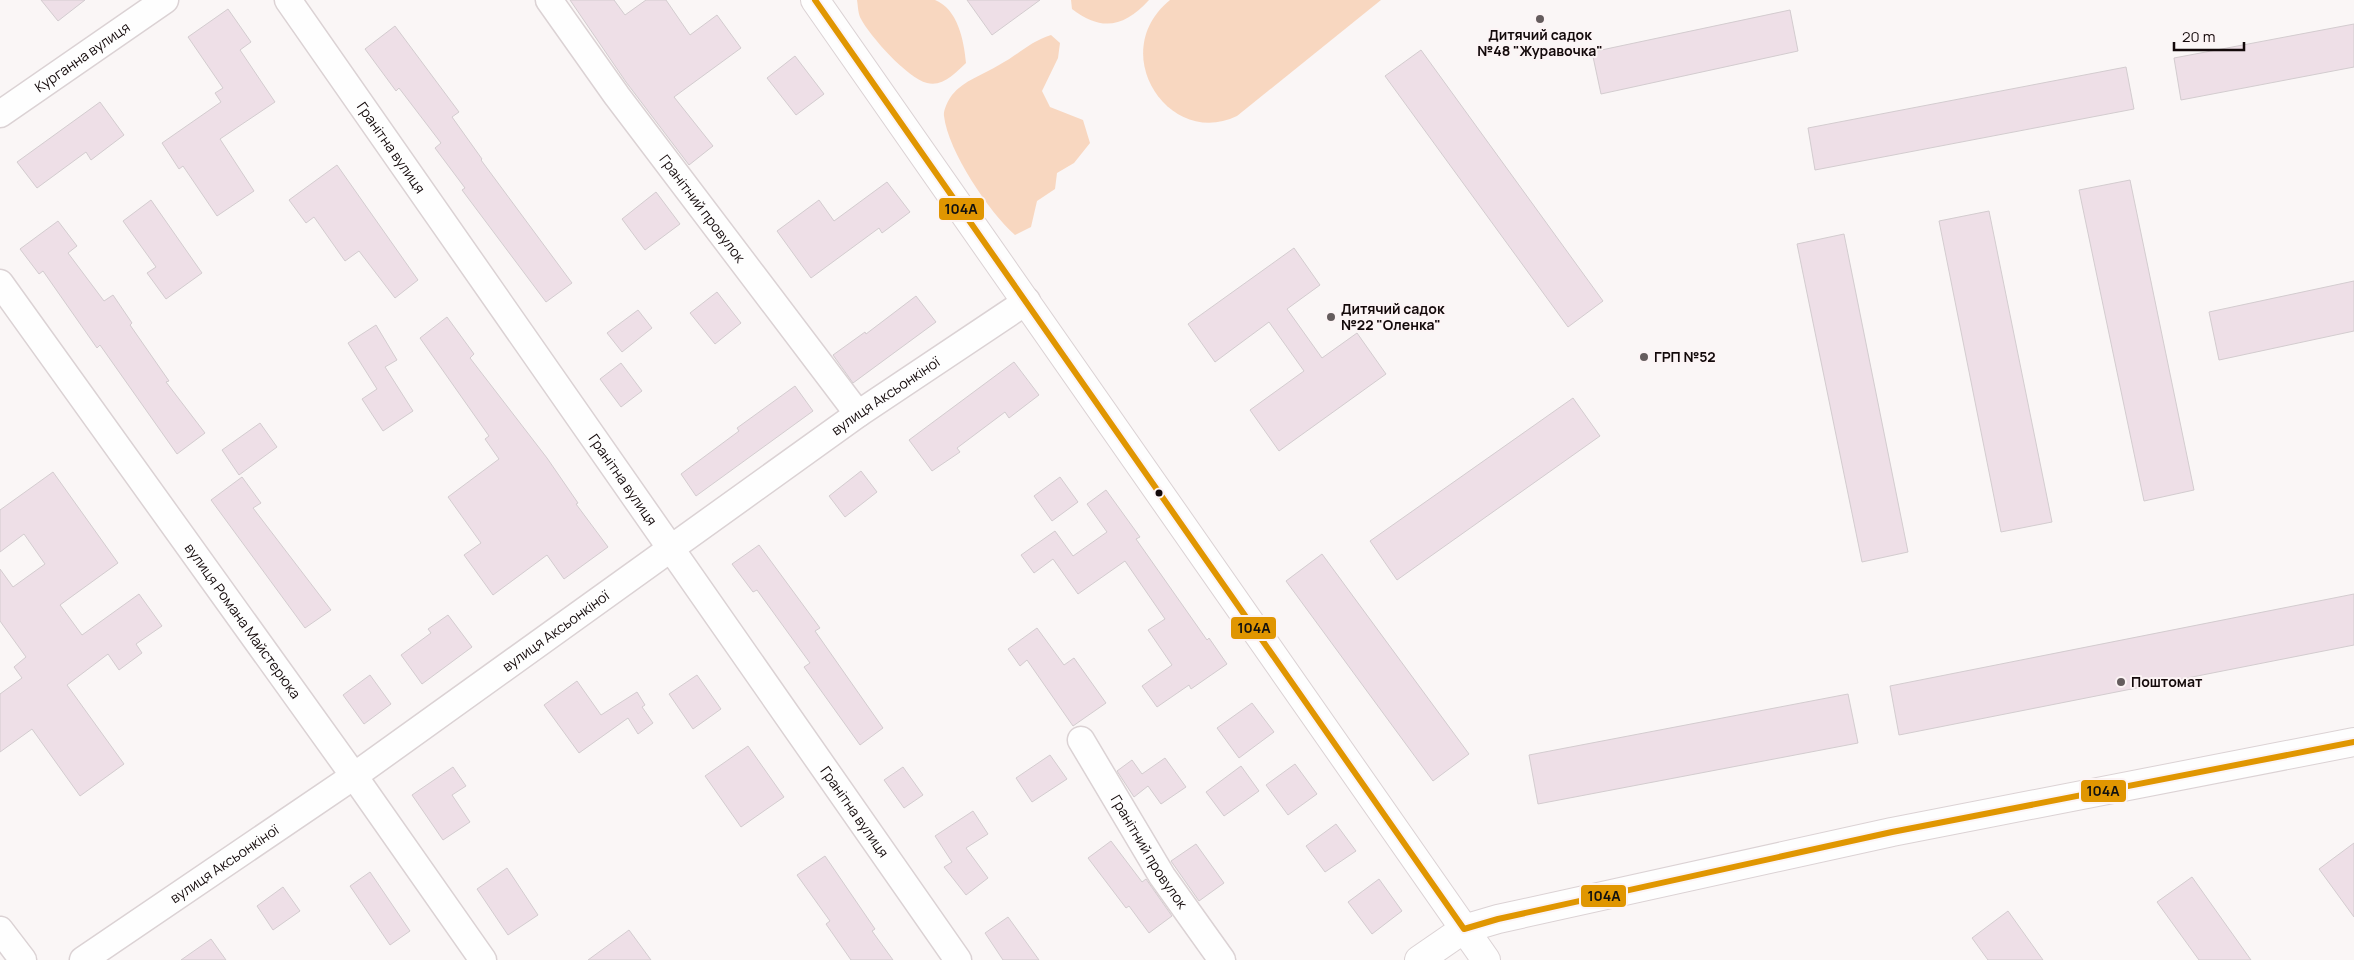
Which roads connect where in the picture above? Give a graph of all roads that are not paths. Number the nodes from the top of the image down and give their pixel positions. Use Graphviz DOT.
graph roads {
  1 [pos="165,0"];
  2 [pos="288,0"];
  3 [pos="549,0"];
  4 [pos="815,0"];
  5 [pos="0,114"];
  6 [pos="0,283"];
  7 [pos="1027,301"];
  8 [pos="858,414"];
  9 [pos="671,549"];
  10 [pos="1081,740"];
  11 [pos="2354,742"];
  12 [pos="354,776"];
  13 [pos="0,930"];
  14 [pos="1464,930"];
  15 [pos="23,960"];
  16 [pos="83,960"];
  17 [pos="483,960"];
  18 [pos="958,960"];
  19 [pos="1222,960"];
  20 [pos="1419,960"];
  21 [pos="1486,960"];
  1 -- 5 [label="street, Курганна вулиця"];
  2 -- 9 [label="street, Гранітна вулиця"];
  3 -- 8 [label="street, Гранітний провулок"];
  4 -- 7 [label="street"];
  6 -- 12 [label="street, вулиця Романа Майстерюка"];
  7 -- 8 [label="street, вулиця Аксьонкіної"];
  7 -- 14 [label="street"];
  8 -- 9 [label="street, вулиця Аксьонкіної"];
  9 -- 12 [label="street, вулиця Аксьонкіної"];
  9 -- 18 [label="street, Гранітна вулиця"];
  10 -- 19 [label="street, Гранітний провулок"];
  11 -- 14 [label="street"];
  12 -- 16 [label="street, вулиця Аксьонкіної"];
  12 -- 17 [label="street, вулиця Романа Майстерюка"];
  13 -- 15 [label="street"];
  14 -- 20 [label="street"];
  14 -- 21 [label="street"];
}
